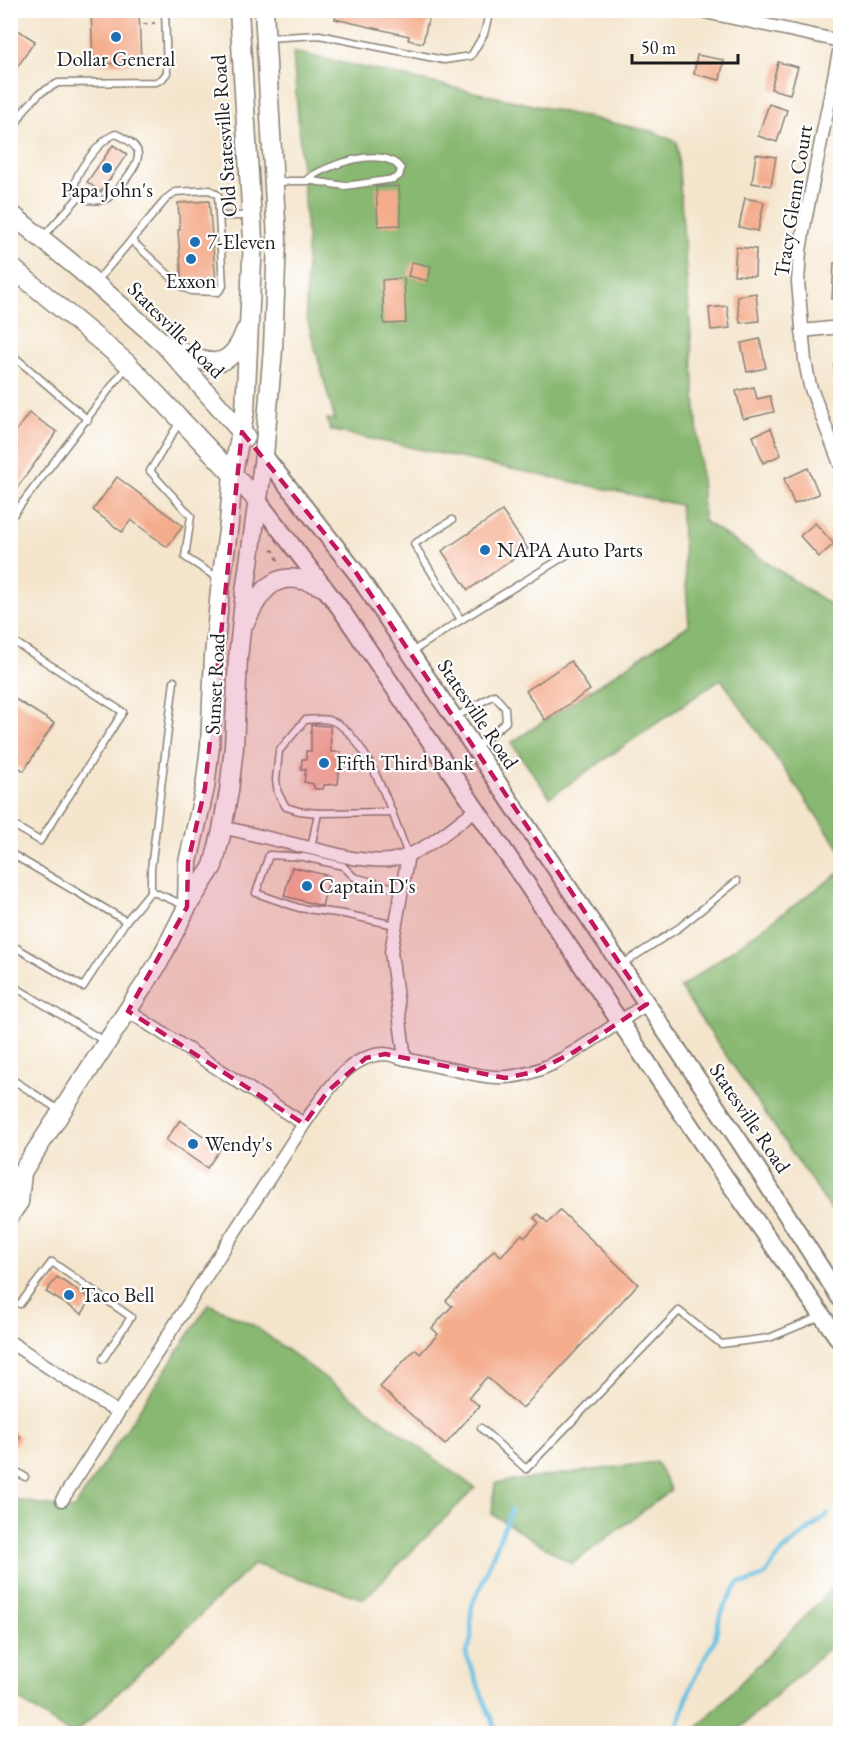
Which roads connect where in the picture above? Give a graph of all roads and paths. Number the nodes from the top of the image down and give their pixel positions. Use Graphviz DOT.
graph roads {
  1 [pos="165,10"];
  2 [pos="239,10"];
  3 [pos="264,10"];
  4 [pos="490,10"];
  5 [pos="696,10"];
  6 [pos="266,38"];
  7 [pos="840,41"];
  8 [pos="840,47"];
  9 [pos="10,135"];
  10 [pos="305,181"];
  11 [pos="274,183"];
  12 [pos="78,198"];
  13 [pos="10,213"];
  14 [pos="219,216"];
  15 [pos="252,216"];
  16 [pos="42,239"];
  17 [pos="131,240"];
  18 [pos="10,266"];
  19 [pos="96,283"];
  20 [pos="249,318"];
  21 [pos="840,327"];
  22 [pos="802,331"];
  23 [pos="163,343"];
  24 [pos="10,353"];
  25 [pos="128,365"];
  26 [pos="88,420"];
  27 [pos="181,420"];
  28 [pos="242,432"];
  29 [pos="264,456"];
  30 [pos="840,464"];
  31 [pos="233,473"];
  32 [pos="258,501"];
  33 [pos="10,514"];
  34 [pos="452,520"];
  35 [pos="271,550"];
  36 [pos="570,553"];
  37 [pos="283,573"];
  38 [pos="222,580"];
  39 [pos="323,587"];
  40 [pos="461,620"];
  41 [pos="241,634"];
  42 [pos="10,639"];
  43 [pos="410,653"];
  44 [pos="174,681"];
  45 [pos="453,718"];
  46 [pos="474,748"];
  47 [pos="475,810"];
  48 [pos="392,812"];
  49 [pos="318,813"];
  50 [pos="10,824"];
  51 [pos="222,827"];
  52 [pos="311,848"];
  53 [pos="10,853"];
  54 [pos="408,855"];
  55 [pos="737,881"];
  56 [pos="401,890"];
  57 [pos="152,891"];
  58 [pos="187,907"];
  59 [pos="126,921"];
  60 [pos="395,925"];
  61 [pos="10,944"];
  62 [pos="620,965"];
  63 [pos="10,984"];
  64 [pos="646,1004"];
  65 [pos="128,1011"];
  66 [pos="618,1021"];
  67 [pos="107,1043"];
  68 [pos="405,1059"];
  69 [pos="10,1078"];
  70 [pos="62,1112"];
  71 [pos="304,1124"];
  72 [pos="16,1176"];
  73 [pos="10,1215"];
  74 [pos="840,1298"];
  75 [pos="20,1304"];
  76 [pos="823,1316"];
  77 [pos="840,1341"];
  78 [pos="10,1342"];
  79 [pos="103,1359"];
  80 [pos="118,1413"];
  81 [pos="481,1428"];
  82 [pos="10,1467"];
  83 [pos="25,1477"];
  84 [pos="62,1500"];
  1 -- 9 [label="lane"];
  2 -- 15 [label="main road, Old Statesville Road"];
  3 -- 6 [label="main road"];
  4 -- 6 [label="lane"];
  5 -- 7 [label="street"];
  6 -- 11 [label="main road"];
  8 -- 22 [label="street, Tracy Glenn Court"];
  10 -- 10 [label="lane"];
  10 -- 11 [label="lane"];
  11 -- 29 [label="main road"];
  12 -- 12 [label="lane"];
  12 -- 16 [label="lane"];
  13 -- 16 [label="main road, Statesville Road"];
  14 -- 15 [label="lane"];
  14 -- 17 [label="lane"];
  14 -- 17 [label="lane"];
  15 -- 20 [label="main road, Old Statesville Road"];
  16 -- 19 [label="main road, Statesville Road"];
  17 -- 19 [label="lane"];
  18 -- 25 [label="main road"];
  19 -- 23 [label="main road, Statesville Road"];
  20 -- 23 [label="main road"];
  20 -- 28 [label="main road, Old Statesville Road"];
  21 -- 22 [label="street"];
  22 -- 30 [label="street, Tracy Glenn Court"];
  23 -- 28 [label="main road, Statesville Road"];
  24 -- 26 [label="lane"];
  25 -- 26 [label="lane"];
  25 -- 27 [label="main road"];
  26 -- 33 [label="lane"];
  27 -- 31 [label="main road"];
  27 -- 38 [label="lane"];
  28 -- 29 [label="main road, Statesville Road"];
  28 -- 31 [label="main road, Old Statesville Road"];
  29 -- 32 [label="main road, Sunset Road"];
  29 -- 43 [label="main road, Statesville Road"];
  31 -- 32 [label="main road"];
  31 -- 38 [label="main road, Sunset Road"];
  32 -- 39 [label="main road"];
  32 -- 41 [label="main road, Sunset Road"];
  34 -- 40 [label="lane"];
  35 -- 37 [label="path"];
  36 -- 40 [label="lane"];
  38 -- 58 [label="main road, Sunset Road"];
  39 -- 41 [label="main road"];
  39 -- 47 [label="main road"];
  40 -- 43 [label="lane"];
  41 -- 51 [label="main road, Sunset Road"];
  42 -- 50 [label="lane"];
  43 -- 45 [label="main road, Statesville Road"];
  44 -- 57 [label="lane"];
  45 -- 46 [label="main road, Statesville Road"];
  45 -- 46 [label="lane"];
  46 -- 62 [label="main road, Statesville Road"];
  47 -- 54 [label="street"];
  47 -- 66 [label="main road"];
  48 -- 49 [label="lane"];
  48 -- 49 [label="lane"];
  48 -- 54 [label="lane"];
  49 -- 52 [label="lane"];
  51 -- 52 [label="street"];
  51 -- 58 [label="main road, Sunset Road"];
  52 -- 54 [label="street"];
  53 -- 59 [label="lane"];
  54 -- 56 [label="street"];
  55 -- 62 [label="lane"];
  56 -- 60 [label="street"];
  56 -- 60 [label="lane"];
  57 -- 58 [label="lane"];
  57 -- 59 [label="lane"];
  58 -- 65 [label="main road, Sunset Road"];
  59 -- 61 [label="lane"];
  60 -- 68 [label="street"];
  62 -- 64 [label="main road, Statesville Road"];
  63 -- 67 [label="lane"];
  64 -- 66 [label="street"];
  64 -- 74 [label="main road, Statesville Road"];
  65 -- 67 [label="main road, Sunset Road"];
  65 -- 71 [label="street"];
  66 -- 68 [label="street"];
  66 -- 76 [label="main road"];
  67 -- 70 [label="main road, Sunset Road"];
  68 -- 71 [label="street"];
  69 -- 70 [label="lane"];
  70 -- 72 [label="main road, Sunset Road"];
  71 -- 80 [label="street"];
  72 -- 73 [label="main road, Sunset Road"];
  75 -- 79 [label="lane"];
  76 -- 77 [label="main road"];
  76 -- 81 [label="lane"];
  78 -- 80 [label="street"];
  80 -- 84 [label="street"];
  82 -- 83 [label="lane"];
}
